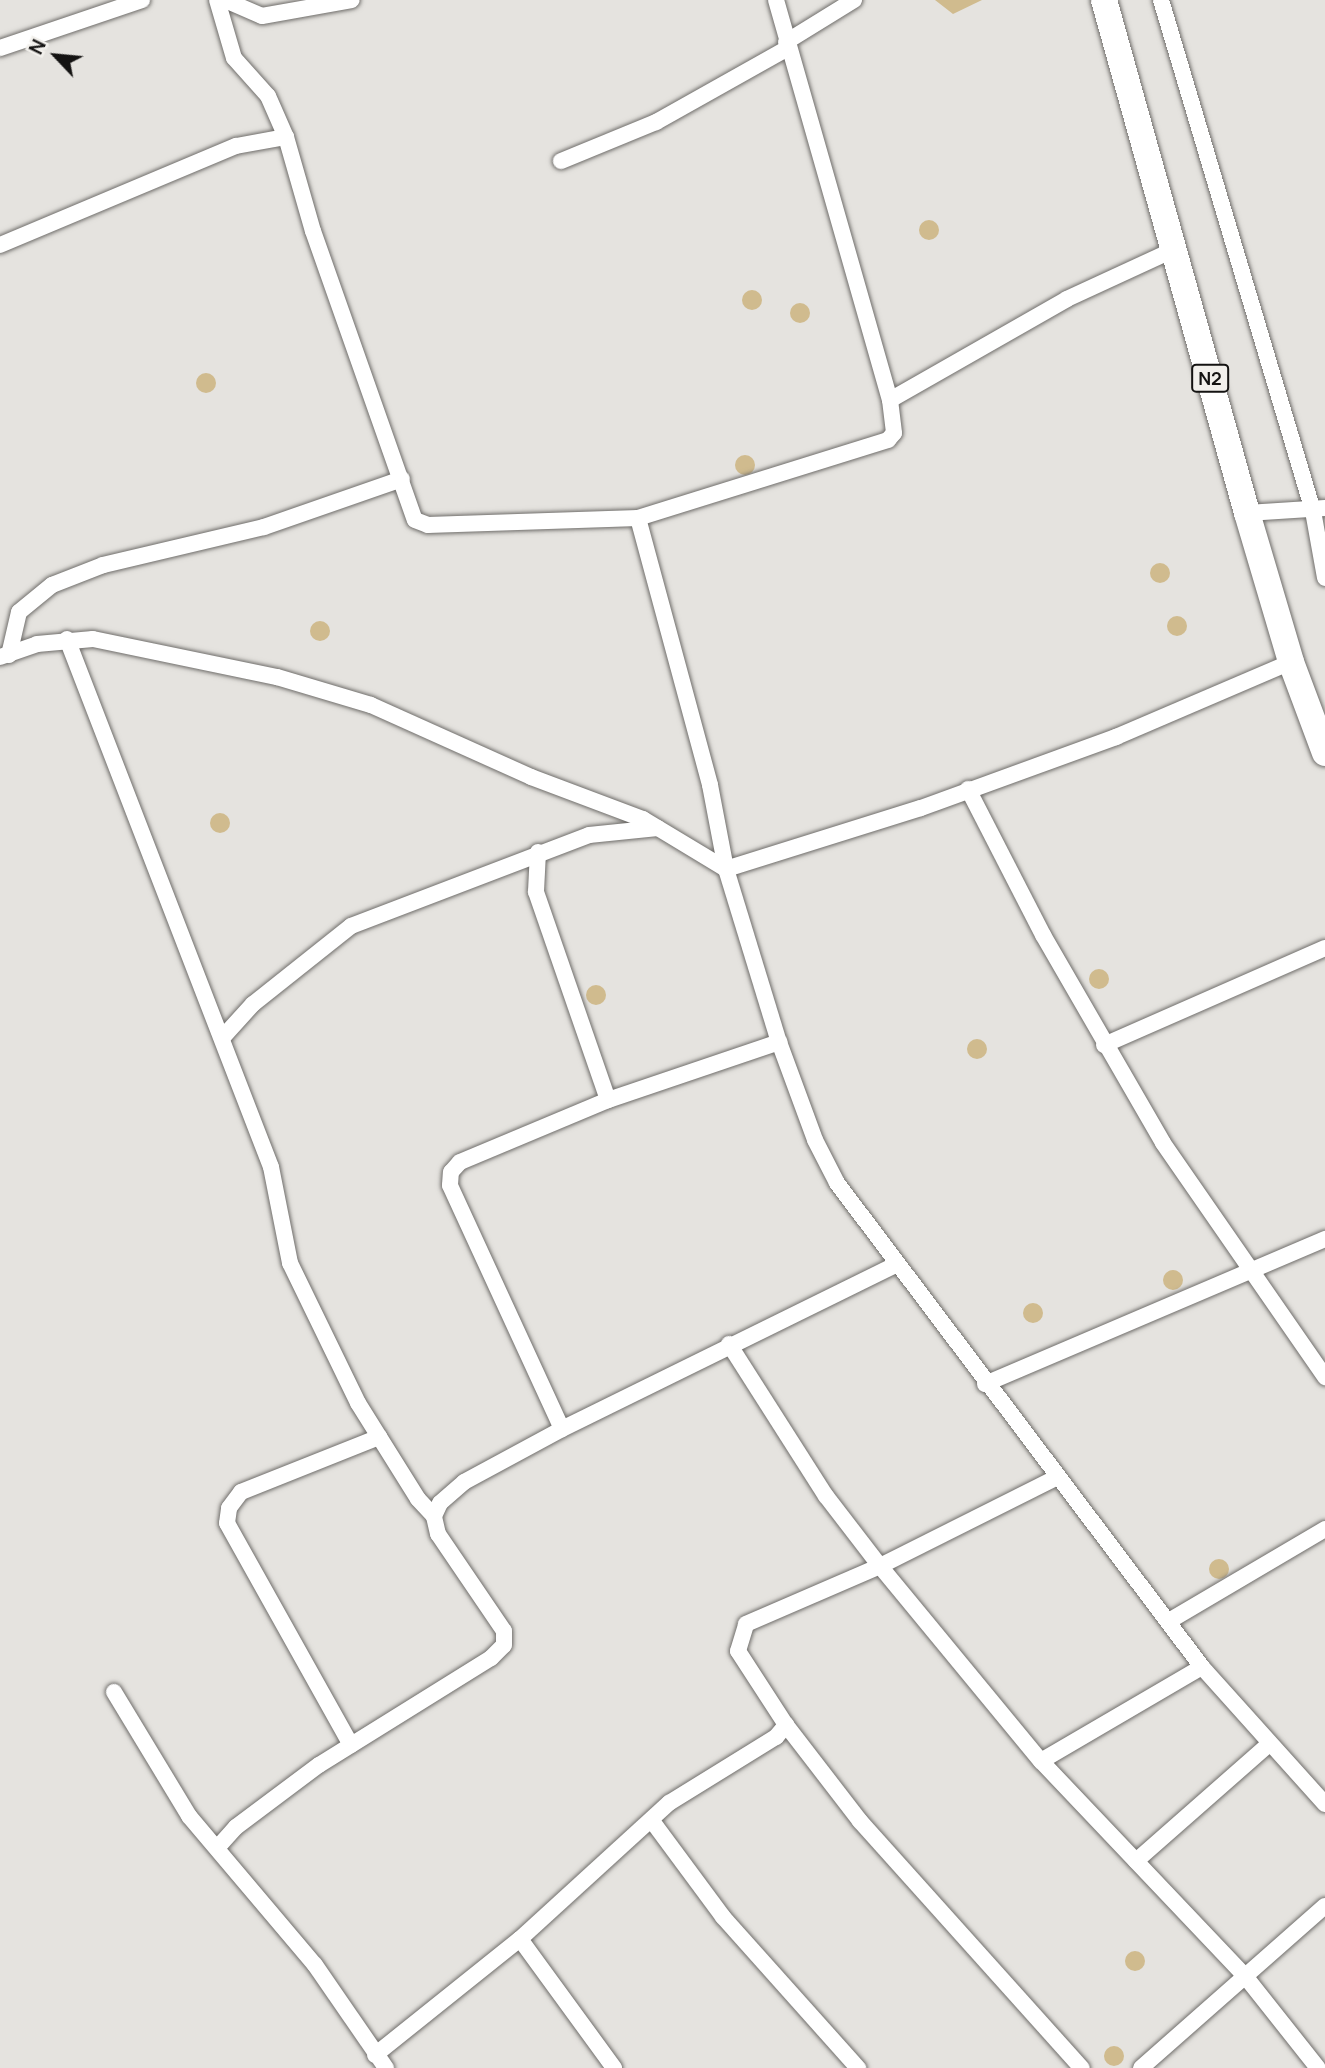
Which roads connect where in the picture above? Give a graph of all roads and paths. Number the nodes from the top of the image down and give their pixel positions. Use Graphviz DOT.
graph roads {
  1 [pos="142,0"];
  2 [pos="217,0"];
  3 [pos="225,0"];
  4 [pos="352,0"];
  5 [pos="776,0"];
  6 [pos="854,0"];
  7 [pos="1104,0"];
  8 [pos="1161,0"];
  9 [pos="787,45"];
  10 [pos="0,48"];
  11 [pos="286,137"];
  12 [pos="561,161"];
  13 [pos="0,245"];
  14 [pos="1175,249"];
  15 [pos="890,400"];
  16 [pos="402,479"];
  17 [pos="1319,509"];
  18 [pos="1247,513"];
  19 [pos="638,518"];
  20 [pos="1325,578"];
  21 [pos="67,639"];
  22 [pos="5,656"];
  23 [pos="1291,662"];
  24 [pos="1325,753"];
  25 [pos="968,789"];
  26 [pos="658,828"];
  27 [pos="538,852"];
  28 [pos="726,869"];
  29 [pos="1325,947"];
  30 [pos="223,1037"];
  31 [pos="779,1042"];
  32 [pos="1104,1045"];
  33 [pos="608,1100"];
  34 [pos="1325,1239"];
  35 [pos="897,1264"];
  36 [pos="1253,1270"];
  37 [pos="729,1344"];
  38 [pos="1325,1377"];
  39 [pos="985,1384"];
  40 [pos="562,1429"];
  41 [pos="379,1437"];
  42 [pos="1056,1478"];
  43 [pos="434,1516"];
  44 [pos="1325,1529"];
  45 [pos="880,1566"];
  46 [pos="1169,1621"];
  47 [pos="1202,1667"];
  48 [pos="114,1692"];
  49 [pos="786,1725"];
  50 [pos="351,1745"];
  51 [pos="1268,1745"];
  52 [pos="1041,1761"];
  53 [pos="1325,1804"];
  54 [pos="652,1821"];
  55 [pos="218,1847"];
  56 [pos="1136,1861"];
  57 [pos="1325,1906"];
  58 [pos="520,1939"];
  59 [pos="1245,1976"];
  60 [pos="375,2055"];
  61 [pos="386,2068"];
  62 [pos="614,2068"];
  63 [pos="858,2068"];
  64 [pos="1082,2068"];
  65 [pos="1141,2068"];
  66 [pos="1318,2068"];
  1 -- 10 [label="street"];
  2 -- 11 [label="street"];
  3 -- 4 [label="street"];
  5 -- 9 [label="street"];
  6 -- 9 [label="street"];
  7 -- 14 [label="highway, N2"];
  8 -- 17 [label="street"];
  9 -- 12 [label="street"];
  9 -- 15 [label="street"];
  11 -- 13 [label="street"];
  11 -- 16 [label="street"];
  14 -- 15 [label="street"];
  14 -- 18 [label="highway, N2"];
  15 -- 19 [label="street"];
  16 -- 19 [label="street"];
  16 -- 22 [label="street"];
  17 -- 18 [label="street"];
  17 -- 20 [label="street"];
  18 -- 23 [label="highway, N2"];
  19 -- 28 [label="street"];
  21 -- 22 [label="street"];
  21 -- 26 [label="street"];
  21 -- 30 [label="street"];
  23 -- 24 [label="highway, N2"];
  23 -- 25 [label="street"];
  25 -- 28 [label="street"];
  25 -- 32 [label="street"];
  26 -- 27 [label="street"];
  26 -- 28 [label="street"];
  27 -- 30 [label="street"];
  27 -- 33 [label="street"];
  28 -- 31 [label="street"];
  29 -- 32 [label="street"];
  30 -- 41 [label="street"];
  31 -- 33 [label="street"];
  31 -- 35 [label="street"];
  32 -- 36 [label="street"];
  33 -- 40 [label="street"];
  34 -- 36 [label="street"];
  35 -- 37 [label="street"];
  35 -- 39 [label="street"];
  36 -- 38 [label="street"];
  36 -- 39 [label="street"];
  37 -- 40 [label="street"];
  37 -- 45 [label="street"];
  39 -- 42 [label="street"];
  40 -- 43 [label="street"];
  41 -- 43 [label="street"];
  41 -- 50 [label="street"];
  42 -- 45 [label="street"];
  42 -- 46 [label="street"];
  43 -- 50 [label="street"];
  44 -- 46 [label="street"];
  45 -- 49 [label="street"];
  45 -- 52 [label="street"];
  46 -- 47 [label="street"];
  47 -- 51 [label="street"];
  47 -- 52 [label="street"];
  48 -- 55 [label="street"];
  49 -- 54 [label="street"];
  49 -- 64 [label="street"];
  50 -- 55 [label="street"];
  51 -- 53 [label="street"];
  51 -- 56 [label="street"];
  52 -- 56 [label="street"];
  54 -- 58 [label="street"];
  54 -- 63 [label="street"];
  55 -- 60 [label="street"];
  56 -- 59 [label="street"];
  57 -- 59 [label="street"];
  58 -- 60 [label="street"];
  58 -- 62 [label="street"];
  59 -- 65 [label="street"];
  59 -- 66 [label="street"];
  60 -- 61 [label="street"];
}
